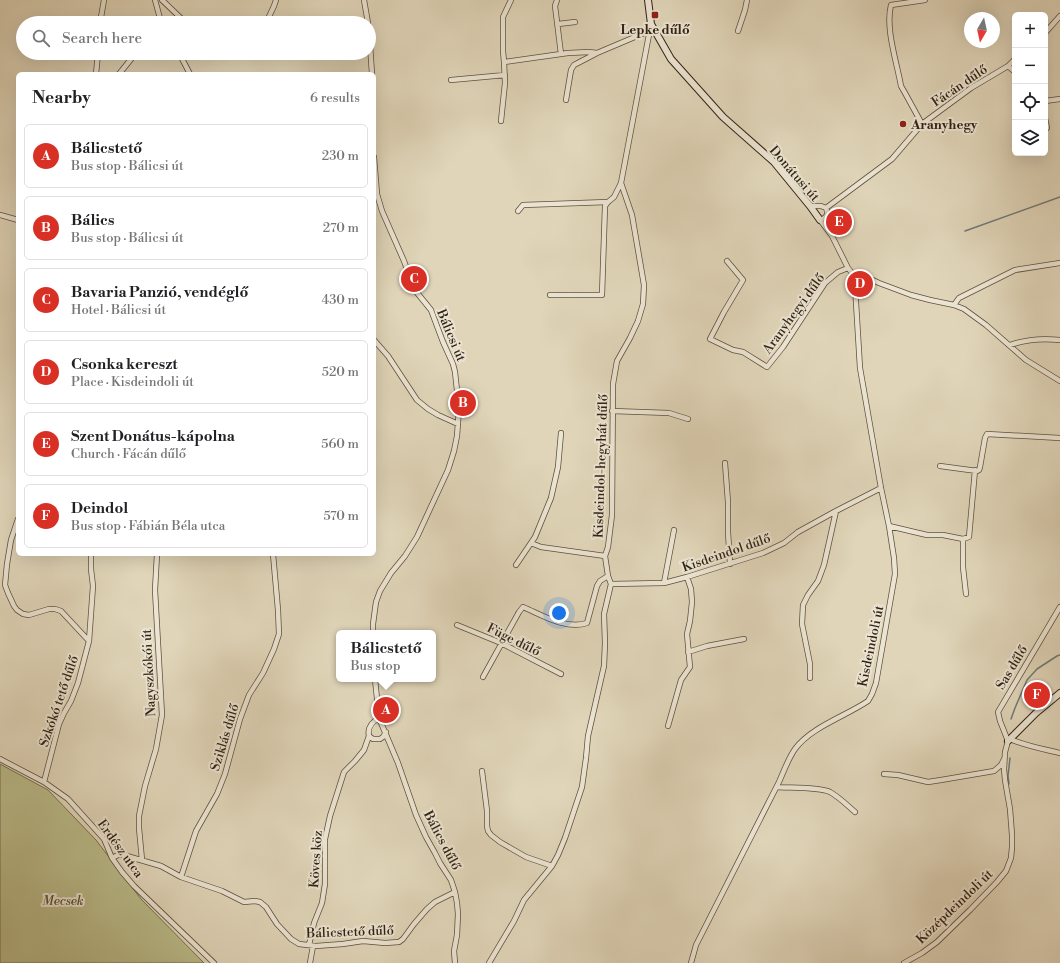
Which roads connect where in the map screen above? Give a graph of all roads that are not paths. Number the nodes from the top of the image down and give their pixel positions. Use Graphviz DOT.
graph roads {
  1 [pos="104,0"];
  2 [pos="155,0"];
  3 [pos="162,0"];
  4 [pos="276,0"];
  5 [pos="364,0"];
  6 [pos="511,0"];
  7 [pos="556,0"];
  8 [pos="648,0"];
  9 [pos="747,0"];
  10 [pos="925,0"];
  11 [pos="101,16"];
  12 [pos="159,16"];
  13 [pos="179,16"];
  14 [pos="269,16"];
  15 [pos="367,16"];
  16 [pos="1060,16"];
  17 [pos="575,22"];
  18 [pos="558,24"];
  19 [pos="651,24"];
  20 [pos="738,30"];
  21 [pos="1048,30"];
  22 [pos="649,31"];
  23 [pos="597,53"];
  24 [pos="562,54"];
  25 [pos="97,60"];
  26 [pos="130,60"];
  27 [pos="183,60"];
  28 [pos="371,60"];
  29 [pos="504,62"];
  30 [pos="1012,62"];
  31 [pos="1008,66"];
  32 [pos="1012,69"];
  33 [pos="96,72"];
  34 [pos="121,72"];
  35 [pos="189,72"];
  36 [pos="372,72"];
  37 [pos="504,75"];
  38 [pos="451,80"];
  39 [pos="1060,99"];
  40 [pos="566,100"];
  41 [pos="1048,101"];
  42 [pos="502,121"];
  43 [pos="922,124"];
  44 [pos="376,182"];
  45 [pos="621,184"];
  46 [pos="608,202"];
  47 [pos="810,206"];
  48 [pos="826,208"];
  49 [pos="518,211"];
  50 [pos="0,215"];
  51 [pos="16,219"];
  52 [pos="820,220"];
  53 [pos="726,261"];
  54 [pos="1060,263"];
  55 [pos="848,268"];
  56 [pos="852,273"];
  57 [pos="550,295"];
  58 [pos="954,304"];
  59 [pos="1060,340"];
  60 [pos="376,342"];
  61 [pos="1010,345"];
  62 [pos="1060,381"];
  63 [pos="612,411"];
  64 [pos="688,419"];
  65 [pos="458,424"];
  66 [pos="561,433"];
  67 [pos="1060,438"];
  68 [pos="725,463"];
  69 [pos="940,466"];
  70 [pos="975,470"];
  71 [pos="881,488"];
  72 [pos="836,511"];
  73 [pos="16,525"];
  74 [pos="889,526"];
  75 [pos="674,530"];
  76 [pos="963,539"];
  77 [pos="531,543"];
  78 [pos="91,556"];
  79 [pos="157,556"];
  80 [pos="272,556"];
  81 [pos="605,556"];
  82 [pos="730,564"];
  83 [pos="516,565"];
  84 [pos="608,576"];
  85 [pos="687,577"];
  86 [pos="664,583"];
  87 [pos="611,584"];
  88 [pos="966,594"];
  89 [pos="1060,606"];
  90 [pos="457,625"];
  91 [pos="373,630"];
  92 [pos="744,639"];
  93 [pos="89,641"];
  94 [pos="501,643"];
  95 [pos="688,652"];
  96 [pos="561,674"];
  97 [pos="483,677"];
  98 [pos="810,678"];
  99 [pos="375,682"];
  100 [pos="1060,693"];
  101 [pos="379,718"];
  102 [pos="668,726"];
  103 [pos="386,732"];
  104 [pos="369,736"];
  105 [pos="1009,740"];
  106 [pos="1060,753"];
  107 [pos="1005,758"];
  108 [pos="0,759"];
  109 [pos="482,771"];
  110 [pos="884,774"];
  111 [pos="44,782"];
  112 [pos="777,787"];
  113 [pos="855,812"];
  114 [pos="112,858"];
  115 [pos="142,860"];
  116 [pos="552,866"];
  117 [pos="181,877"];
  118 [pos="455,892"];
  119 [pos="311,945"];
  120 [pos="214,963"];
  121 [pos="310,963"];
  122 [pos="455,963"];
  123 [pos="489,963"];
  124 [pos="691,963"];
  125 [pos="904,963"];
  1 -- 11 [label="street"];
  2 -- 12 [label="street"];
  3 -- 13 [label="street"];
  4 -- 14 [label="street"];
  5 -- 15 [label="street"];
  6 -- 29 [label="street"];
  7 -- 18 [label="street"];
  8 -- 19 [label="street, Donátusi út"];
  9 -- 20 [label="street"];
  10 -- 43 [label="street"];
  16 -- 21 [label="street"];
  17 -- 18 [label="street"];
  18 -- 24 [label="street"];
  19 -- 22 [label="street, Kisdeindol-hegyhát dűlő"];
  19 -- 47 [label="street, Donátusi út"];
  22 -- 23 [label="street"];
  22 -- 45 [label="street, Kisdeindol-hegyhát dűlő"];
  23 -- 24 [label="street"];
  23 -- 40 [label="street"];
  24 -- 29 [label="street"];
  25 -- 33 [label="street"];
  26 -- 34 [label="street"];
  27 -- 35 [label="street"];
  28 -- 36 [label="street"];
  29 -- 37 [label="street"];
  30 -- 31 [label="street, Fácán dűlő"];
  31 -- 32 [label="street"];
  31 -- 43 [label="street, Fácán dűlő"];
  37 -- 38 [label="street"];
  37 -- 42 [label="street"];
  39 -- 41 [label="street"];
  43 -- 48 [label="street, Fácán dűlő"];
  44 -- 65 [label="street, Bálicsi út"];
  45 -- 46 [label="street"];
  45 -- 63 [label="street, Kisdeindol-hegyhát dűlő"];
  46 -- 49 [label="street"];
  46 -- 57 [label="street"];
  47 -- 48 [label="street"];
  47 -- 52 [label="street, Donátusi út"];
  48 -- 52 [label="street, Fácán dűlő"];
  50 -- 51 [label="street"];
  52 -- 55 [label="street, Donátusi út"];
  53 -- 55 [label="street, Aranyhegyi dűlő"];
  54 -- 58 [label="street"];
  55 -- 56 [label="street, Donátusi út"];
  56 -- 58 [label="street"];
  56 -- 71 [label="street, Kisdeindoli út"];
  58 -- 61 [label="street"];
  59 -- 61 [label="street"];
  60 -- 65 [label="street"];
  61 -- 62 [label="street"];
  63 -- 64 [label="street"];
  63 -- 81 [label="street, Kisdeindol-hegyhát dűlő"];
  65 -- 91 [label="street, Bálicsi út"];
  66 -- 77 [label="street"];
  67 -- 70 [label="street"];
  68 -- 82 [label="street"];
  69 -- 70 [label="street"];
  70 -- 76 [label="street"];
  71 -- 72 [label="street, Kisdeindol dűlő"];
  71 -- 74 [label="street, Kisdeindoli út"];
  72 -- 82 [label="street, Kisdeindol dűlő"];
  72 -- 98 [label="street"];
  73 -- 93 [label="street, Szkókó tető dűlő"];
  74 -- 76 [label="street"];
  74 -- 112 [label="street, Kisdeindoli út"];
  75 -- 86 [label="street"];
  76 -- 88 [label="street"];
  77 -- 81 [label="street"];
  77 -- 83 [label="street"];
  78 -- 93 [label="street"];
  79 -- 115 [label="street, Nagyszkókói út"];
  80 -- 117 [label="street, Sziklás dűlő"];
  81 -- 84 [label="street, Kisdeindol-hegyhát dűlő"];
  82 -- 85 [label="street, Kisdeindol dűlő"];
  84 -- 87 [label="street, Kisdeindol-hegyhát dűlő"];
  84 -- 94 [label="street"];
  85 -- 86 [label="street, Kisdeindol dűlő"];
  85 -- 95 [label="street"];
  86 -- 87 [label="street, Kisdeindol dűlő"];
  87 -- 116 [label="street"];
  89 -- 105 [label="street, Sas dűlő"];
  90 -- 94 [label="street, Füge dűlő"];
  92 -- 95 [label="street"];
  93 -- 111 [label="street, Szkókó tető dűlő"];
  94 -- 96 [label="street, Füge dűlő"];
  94 -- 97 [label="street"];
  95 -- 102 [label="street"];
  99 -- 101 [label="street"];
  100 -- 105 [label="street"];
  101 -- 103 [label="street"];
  101 -- 104 [label="street"];
  103 -- 104 [label="street"];
  103 -- 118 [label="street, Bálics dűlő"];
  104 -- 119 [label="street, Köves köz"];
  105 -- 106 [label="street"];
  105 -- 107 [label="street, Középdeindoli út"];
  107 -- 110 [label="street"];
  107 -- 125 [label="street, Középdeindoli út"];
  108 -- 111 [label="street, Erdész utca"];
  109 -- 116 [label="street"];
  111 -- 114 [label="street, Erdész utca"];
  112 -- 113 [label="street"];
  112 -- 124 [label="street, Kisdeindoli út"];
  114 -- 115 [label="street, Bálicstető dűlő"];
  114 -- 120 [label="street, Erdész utca"];
  115 -- 117 [label="street, Bálicstető dűlő"];
  116 -- 123 [label="street"];
  117 -- 119 [label="street, Bálicstető dűlő"];
  118 -- 119 [label="street, Bálicstető dűlő"];
  118 -- 122 [label="street, Bálics dűlő"];
  119 -- 121 [label="street, Köves köz"];
}
